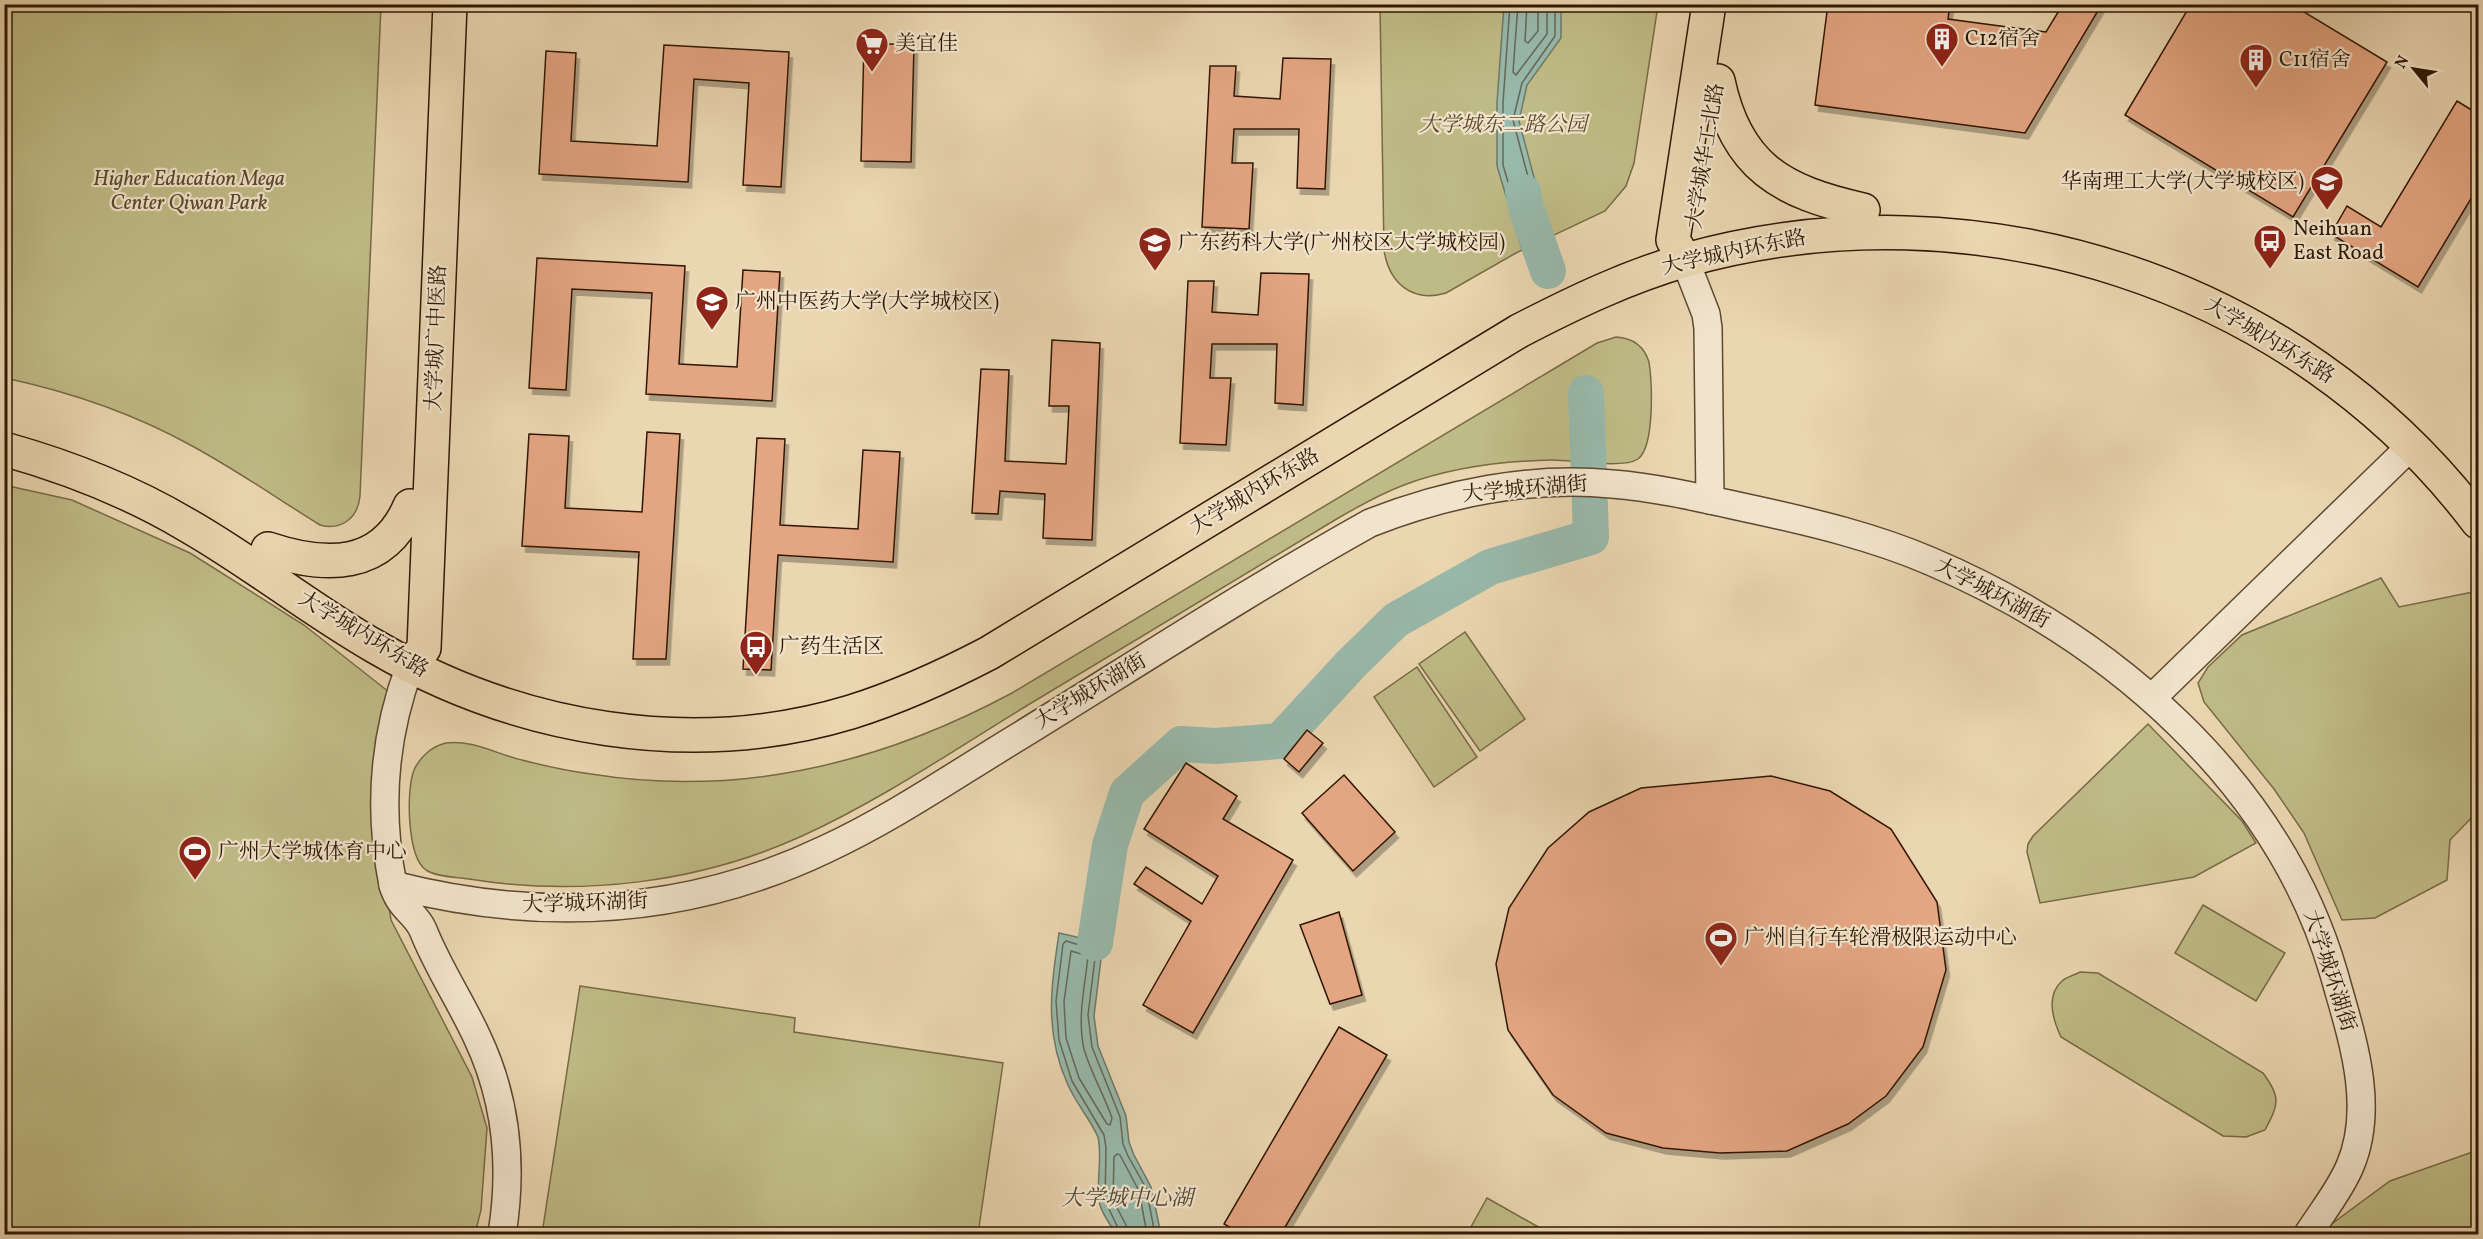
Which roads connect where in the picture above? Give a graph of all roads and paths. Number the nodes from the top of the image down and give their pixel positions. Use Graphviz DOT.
graph roads {
  1 [pos="430,4"];
  2 [pos="450,4"];
  3 [pos="1708,4"];
  4 [pos="1729,4"];
  5 [pos="1718,81"];
  6 [pos="1863,210"];
  7 [pos="1684,245"];
  8 [pos="4,426"];
  9 [pos="2411,446"];
  10 [pos="4,449"];
  11 [pos="2478,486"];
  12 [pos="1710,500"];
  13 [pos="410,506"];
  14 [pos="2478,522"];
  15 [pos="268,549"];
  16 [pos="413,650"];
  17 [pos="2152,698"];
  18 [pos="395,893"];
  19 [pos="502,1234"];
  20 [pos="2308,1234"];
  1 -- 13 [label="main road, 大学城广中医路"];
  2 -- 16 [label="main road, 大学城广中医路"];
  3 -- 7 [label="main road, 大学城华工北路"];
  4 -- 5 [label="main road, 大学城华工北路"];
  5 -- 6 [label="main road"];
  5 -- 7 [label="main road, 大学城华工北路"];
  6 -- 7 [label="main road, 大学城内环东路"];
  6 -- 11 [label="main road, 大学城内环东路"];
  7 -- 9 [label="main road, 大学城内环东路"];
  7 -- 12 [label="street"];
  7 -- 16 [label="main road, 大学城内环东路"];
  8 -- 15 [label="main road, 大学城内环东路"];
  9 -- 14 [label="main road, 大学城内环东路"];
  9 -- 17 [label="street"];
  10 -- 16 [label="main road, 大学城内环东路"];
  12 -- 17 [label="street, 大学城环湖街"];
  12 -- 18 [label="street, 大学城环湖街"];
  13 -- 15 [label="main road"];
  13 -- 16 [label="main road, 大学城广中医路"];
  15 -- 16 [label="main road, 大学城内环东路"];
  16 -- 18 [label="street, 大学城广中医路"];
  17 -- 20 [label="street, 大学城环湖街"];
  18 -- 19 [label="street"];
}
